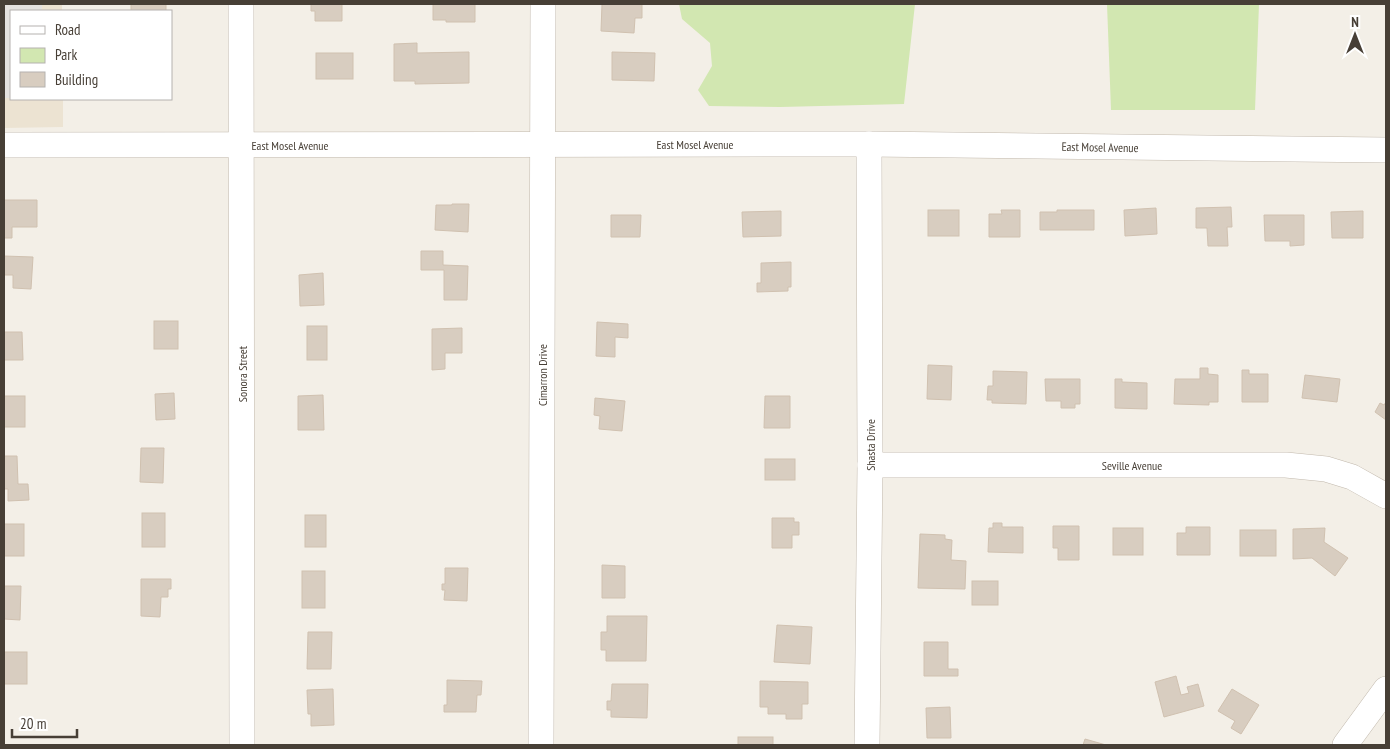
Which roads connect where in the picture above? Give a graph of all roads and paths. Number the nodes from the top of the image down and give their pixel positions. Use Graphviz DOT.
graph roads {
  1 [pos="241,4"];
  2 [pos="542,4"];
  3 [pos="543,144"];
  4 [pos="869,144"];
  5 [pos="4,145"];
  6 [pos="241,146"];
  7 [pos="1386,150"];
  8 [pos="870,465"];
  9 [pos="1386,496"];
  10 [pos="1386,689"];
  11 [pos="242,745"];
  12 [pos="542,745"];
  13 [pos="867,745"];
  14 [pos="1344,745"];
  1 -- 6 [label="street, Sonora Street"];
  2 -- 3 [label="street, Cimarron Drive"];
  3 -- 4 [label="street, East Mosel Avenue"];
  3 -- 6 [label="street, East Mosel Avenue"];
  3 -- 12 [label="street, Cimarron Drive"];
  4 -- 7 [label="street, East Mosel Avenue"];
  4 -- 8 [label="street, Shasta Drive"];
  5 -- 6 [label="street, East Mosel Avenue"];
  6 -- 11 [label="street, Sonora Street"];
  8 -- 9 [label="street, Seville Avenue"];
  8 -- 13 [label="street, Shasta Drive"];
  10 -- 14 [label="street"];
}
